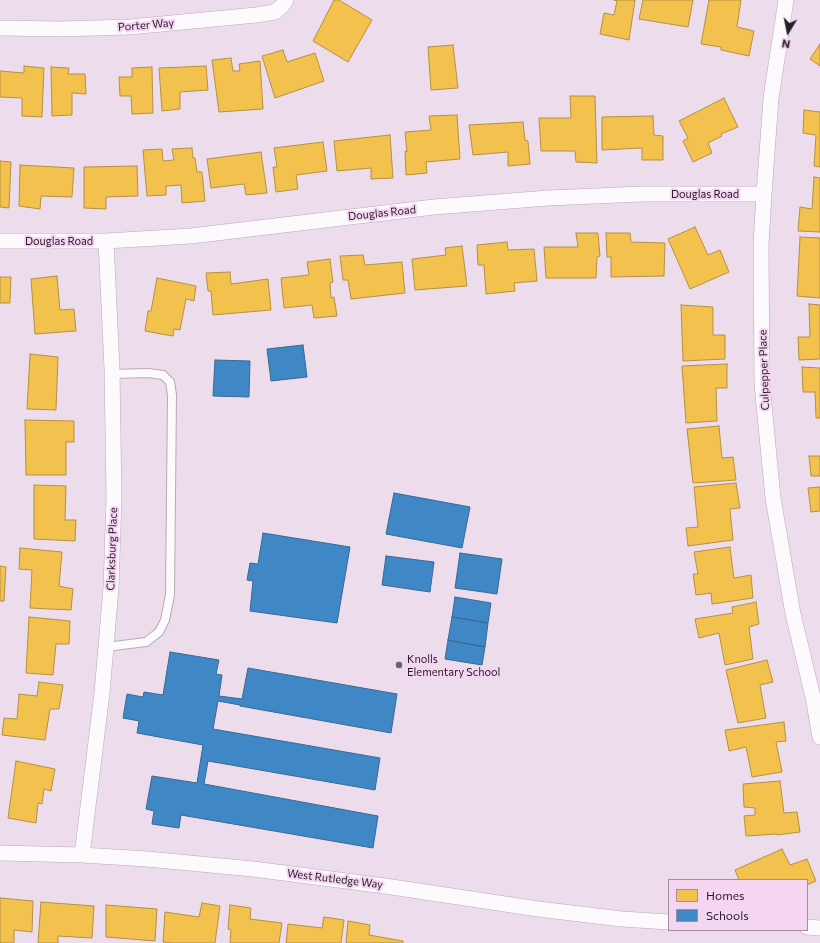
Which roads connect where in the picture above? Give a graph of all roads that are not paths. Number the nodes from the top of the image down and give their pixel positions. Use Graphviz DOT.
graph roads {
  1 [pos="286,0"];
  2 [pos="786,0"];
  3 [pos="0,28"];
  4 [pos="764,194"];
  5 [pos="0,241"];
  6 [pos="106,241"];
  7 [pos="112,374"];
  8 [pos="106,647"];
  9 [pos="820,737"];
  10 [pos="0,853"];
  11 [pos="82,855"];
  12 [pos="668,922"];
  13 [pos="808,927"];
  14 [pos="820,928"];
  1 -- 3 [label="street, Porter Way"];
  2 -- 4 [label="street, Culpepper Place"];
  4 -- 6 [label="street, Douglas Road"];
  4 -- 9 [label="street, Culpepper Place"];
  5 -- 6 [label="street, Douglas Road"];
  6 -- 7 [label="street, Clarksburg Place"];
  7 -- 8 [label="street, Clarksburg Place"];
  7 -- 8 [label="lane"];
  8 -- 11 [label="street, Clarksburg Place"];
  10 -- 11 [label="street, West Rutledge Way"];
  11 -- 12 [label="street, West Rutledge Way"];
  13 -- 14 [label="street"];
}
